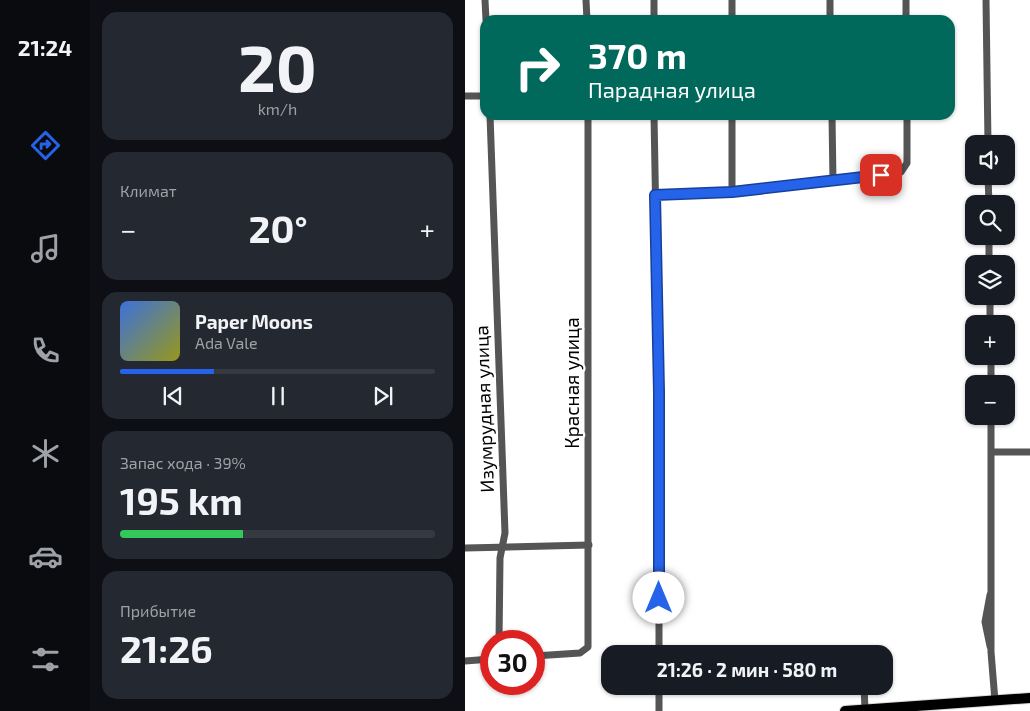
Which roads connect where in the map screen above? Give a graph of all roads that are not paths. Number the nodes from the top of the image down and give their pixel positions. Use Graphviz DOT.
graph roads {
  1 [pos="485,0"];
  2 [pos="587,0"];
  3 [pos="654,0"];
  4 [pos="732,0"];
  5 [pos="830,0"];
  6 [pos="906,0"];
  7 [pos="986,0"];
  8 [pos="486,15"];
  9 [pos="587,15"];
  10 [pos="654,15"];
  11 [pos="732,15"];
  12 [pos="831,15"];
  13 [pos="906,15"];
  14 [pos="465,96"];
  15 [pos="480,96"];
  16 [pos="490,120"];
  17 [pos="588,120"];
  18 [pos="654,120"];
  19 [pos="732,120"];
  20 [pos="832,120"];
  21 [pos="907,120"];
  22 [pos="988,135"];
  23 [pos="833,182"];
  24 [pos="732,192"];
  25 [pos="655,195"];
  26 [pos="991,425"];
  27 [pos="992,452"];
  28 [pos="1030,452"];
  29 [pos="589,545"];
  30 [pos="502,547"];
  31 [pos="465,548"];
  32 [pos="499,630"];
  33 [pos="659,645"];
  34 [pos="545,655"];
  35 [pos="480,660"];
  36 [pos="465,661"];
  37 [pos="659,695"];
  38 [pos="864,695"];
  39 [pos="1030,698"];
  40 [pos="995,700"];
  41 [pos="865,710"];
  42 [pos="659,711"];
  43 [pos="845,711"];
  1 -- 8 [label="street"];
  2 -- 9 [label="street"];
  3 -- 10 [label="street"];
  4 -- 11 [label="street"];
  5 -- 12 [label="street"];
  6 -- 13 [label="street"];
  7 -- 22 [label="street"];
  14 -- 15 [label="street"];
  16 -- 30 [label="street, Изумрудная улица"];
  17 -- 29 [label="street, Красная улица"];
  18 -- 25 [label="street"];
  19 -- 24 [label="street"];
  20 -- 23 [label="street"];
  21 -- 23 [label="street"];
  23 -- 24 [label="street"];
  24 -- 25 [label="street"];
  25 -- 33 [label="street"];
  26 -- 27 [label="street"];
  27 -- 28 [label="street"];
  27 -- 40 [label="street"];
  29 -- 30 [label="street"];
  29 -- 34 [label="street, Красная улица"];
  30 -- 31 [label="street"];
  30 -- 32 [label="street, Изумрудная улица"];
  35 -- 36 [label="street"];
  37 -- 42 [label="street"];
  38 -- 41 [label="street"];
  39 -- 40 [label="main road"];
  40 -- 41 [label="main road"];
  41 -- 43 [label="main road"];
}
